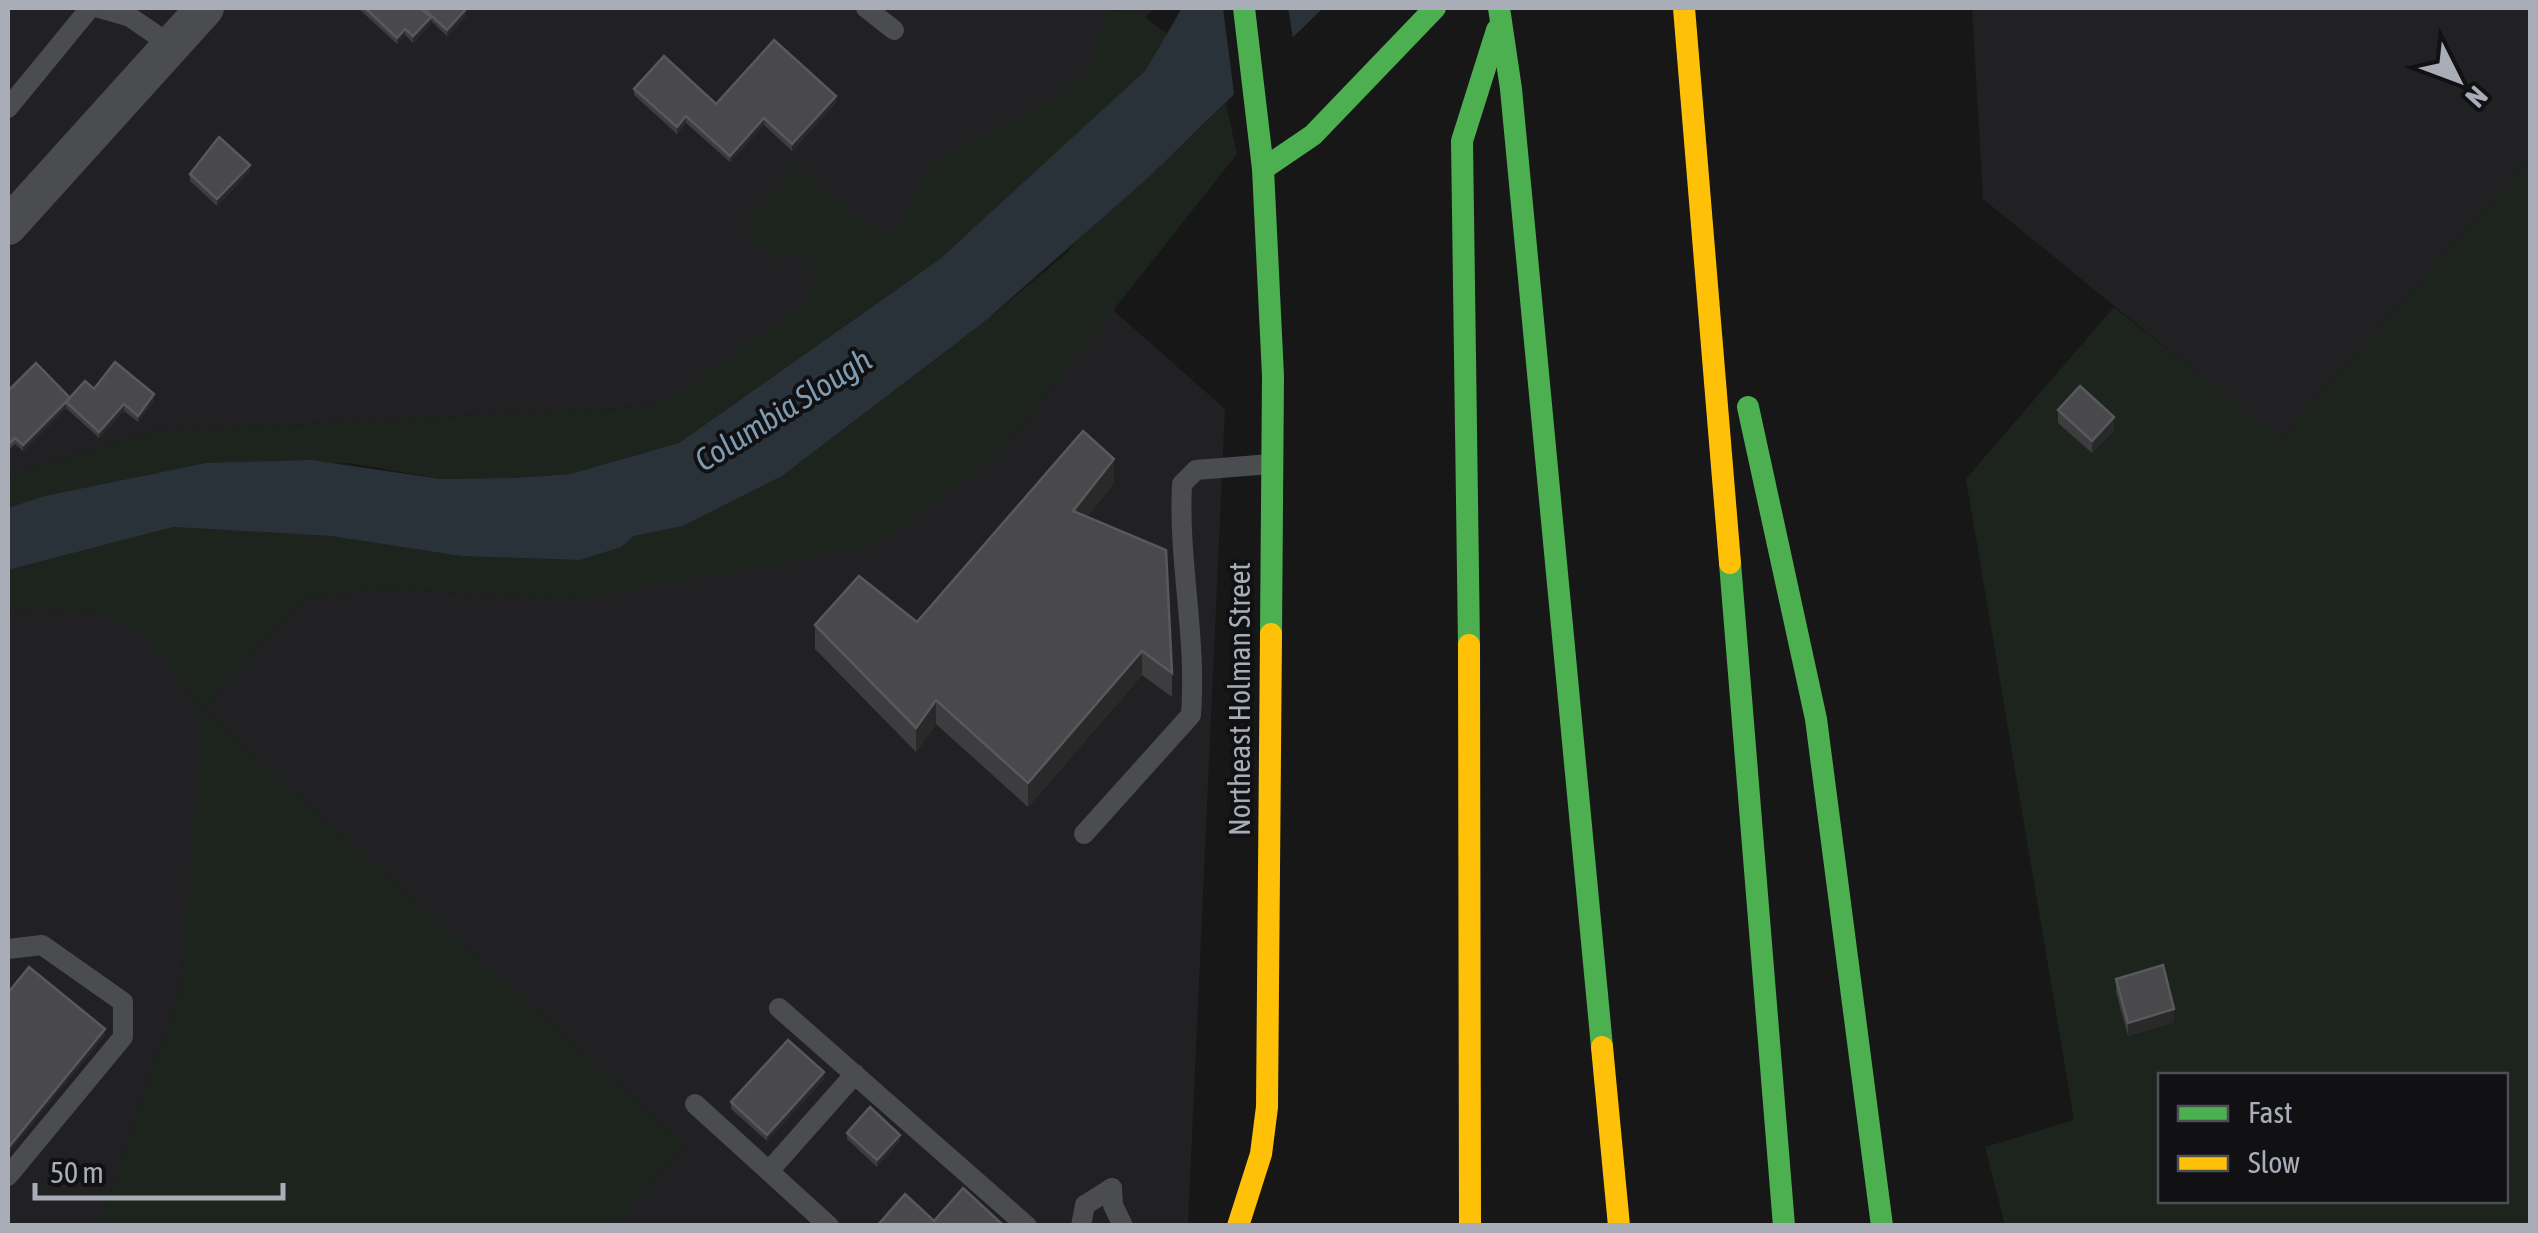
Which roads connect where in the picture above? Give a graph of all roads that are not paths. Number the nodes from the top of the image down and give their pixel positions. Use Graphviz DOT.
graph roads {
  1 [pos="90,8"];
  2 [pos="100,8"];
  3 [pos="866,8"];
  4 [pos="1244,8"];
  5 [pos="1435,8"];
  6 [pos="1684,8"];
  7 [pos="1500,13"];
  8 [pos="188,20"];
  9 [pos="894,30"];
  10 [pos="8,108"];
  11 [pos="1263,169"];
  12 [pos="1700,184"];
  13 [pos="8,226"];
  14 [pos="1272,464"];
  15 [pos="1084,834"];
  16 [pos="8,949"];
  17 [pos="779,1008"];
  18 [pos="855,1074"];
  19 [pos="695,1104"];
  20 [pos="769,1170"];
  21 [pos="8,1176"];
  22 [pos="830,1226"];
  23 [pos="1027,1226"];
  24 [pos="1081,1226"];
  25 [pos="1123,1226"];
  26 [pos="1238,1226"];
  27 [pos="1470,1226"];
  28 [pos="1618,1226"];
  29 [pos="1784,1226"];
  30 [pos="1882,1226"];
  1 -- 10 [label="lane"];
  2 -- 8 [label="lane"];
  3 -- 9 [label="lane"];
  4 -- 11 [label="main road, Northeast Holman Street"];
  5 -- 11 [label="main road"];
  6 -- 12 [label="main road"];
  7 -- 27 [label="main road"];
  7 -- 28 [label="main road"];
  8 -- 13 [label="street"];
  11 -- 14 [label="main road, Northeast Holman Street"];
  12 -- 29 [label="main road"];
  12 -- 30 [label="main road"];
  14 -- 15 [label="lane"];
  14 -- 26 [label="main road, Northeast Holman Street"];
  16 -- 21 [label="lane"];
  17 -- 18 [label="lane"];
  18 -- 20 [label="lane"];
  18 -- 23 [label="lane"];
  19 -- 20 [label="lane"];
  20 -- 22 [label="lane"];
  24 -- 25 [label="lane"];
}
